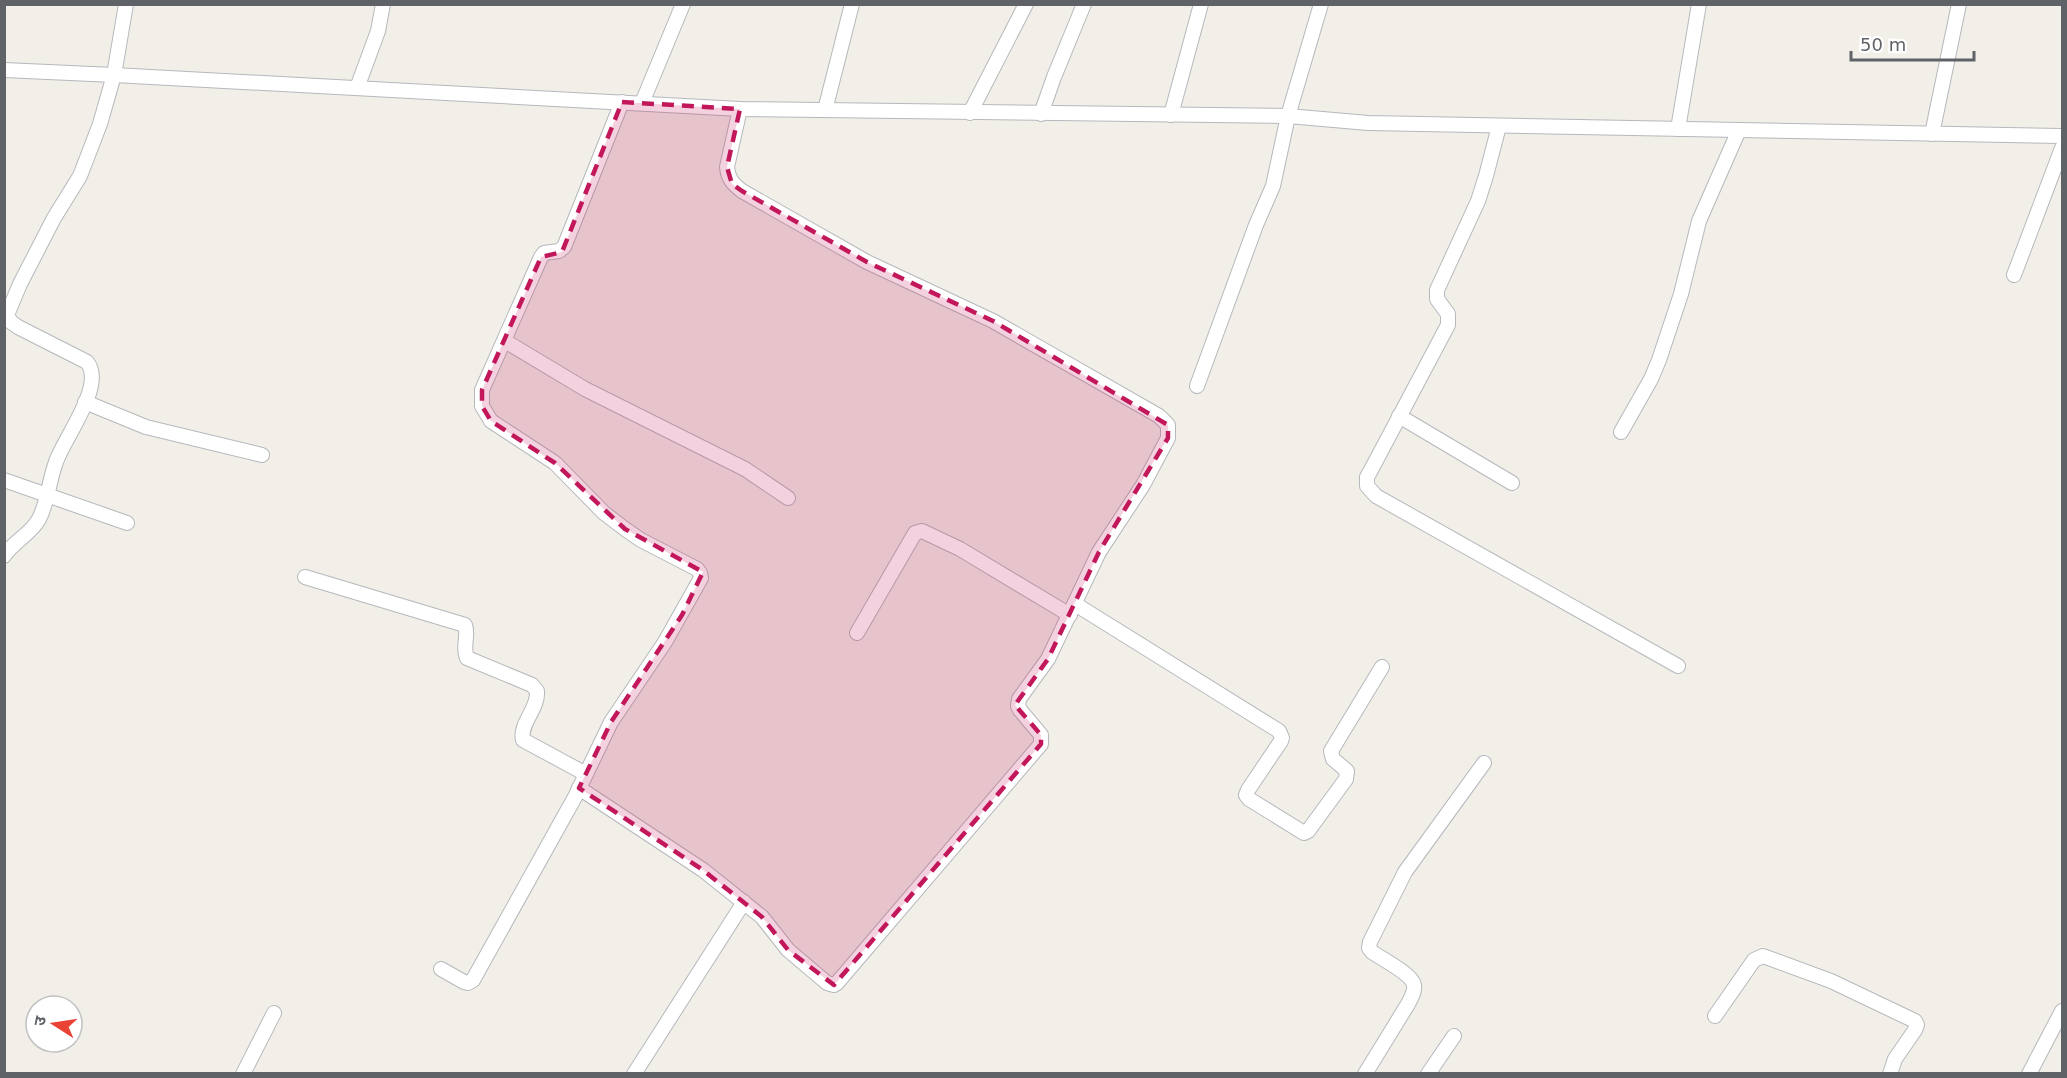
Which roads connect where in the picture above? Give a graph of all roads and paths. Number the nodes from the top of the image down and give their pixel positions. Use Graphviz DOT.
graph roads {
  1 [pos="126,4"];
  2 [pos="383,4"];
  3 [pos="683,4"];
  4 [pos="852,4"];
  5 [pos="1026,4"];
  6 [pos="1084,4"];
  7 [pos="1201,4"];
  8 [pos="1321,4"];
  9 [pos="1700,4"];
  10 [pos="1959,4"];
  11 [pos="4,70"];
  12 [pos="114,75"];
  13 [pos="357,88"];
  14 [pos="622,102"];
  15 [pos="642,103"];
  16 [pos="740,109"];
  17 [pos="825,110"];
  18 [pos="970,113"];
  19 [pos="1041,114"];
  20 [pos="1171,115"];
  21 [pos="1288,117"];
  22 [pos="1499,126"];
  23 [pos="1678,129"];
  24 [pos="1739,130"];
  25 [pos="1932,134"];
  26 [pos="2062,136"];
  27 [pos="2062,148"];
  28 [pos="2014,274"];
  29 [pos="505,341"];
  30 [pos="1197,386"];
  31 [pos="85,402"];
  32 [pos="1400,416"];
  33 [pos="1621,432"];
  34 [pos="262,455"];
  35 [pos="4,480"];
  36 [pos="1512,483"];
  37 [pos="46,496"];
  38 [pos="789,498"];
  39 [pos="127,523"];
  40 [pos="4,556"];
  41 [pos="305,577"];
  42 [pos="1072,609"];
  43 [pos="857,633"];
  44 [pos="1678,666"];
  45 [pos="1382,667"];
  46 [pos="1484,763"];
  47 [pos="586,774"];
  48 [pos="579,788"];
  49 [pos="744,902"];
  50 [pos="441,969"];
  51 [pos="2062,1011"];
  52 [pos="274,1013"];
  53 [pos="1715,1016"];
  54 [pos="1454,1036"];
  55 [pos="243,1074"];
  56 [pos="634,1074"];
  57 [pos="1365,1074"];
  58 [pos="1428,1074"];
  59 [pos="1890,1074"];
  60 [pos="2029,1074"];
  1 -- 12 [label="street"];
  2 -- 13 [label="street"];
  3 -- 15 [label="street"];
  4 -- 17 [label="street"];
  5 -- 18 [label="street"];
  6 -- 19 [label="street"];
  7 -- 20 [label="street"];
  8 -- 21 [label="street"];
  9 -- 23 [label="street"];
  10 -- 25 [label="street"];
  11 -- 12 [label="street"];
  12 -- 13 [label="street"];
  12 -- 31 [label="street"];
  13 -- 14 [label="street"];
  14 -- 15 [label="street"];
  14 -- 29 [label="street"];
  15 -- 16 [label="street"];
  16 -- 17 [label="street"];
  16 -- 42 [label="street"];
  17 -- 18 [label="street"];
  18 -- 19 [label="street"];
  19 -- 20 [label="street"];
  20 -- 21 [label="street"];
  21 -- 22 [label="street"];
  21 -- 30 [label="street"];
  22 -- 23 [label="street"];
  22 -- 32 [label="street"];
  23 -- 24 [label="street"];
  24 -- 25 [label="street"];
  24 -- 33 [label="street"];
  25 -- 26 [label="street"];
  27 -- 28 [label="street"];
  29 -- 38 [label="street"];
  29 -- 47 [label="street"];
  31 -- 34 [label="street"];
  31 -- 37 [label="street"];
  32 -- 36 [label="street"];
  32 -- 44 [label="street"];
  35 -- 37 [label="street"];
  37 -- 39 [label="street"];
  37 -- 40 [label="street"];
  41 -- 47 [label="street"];
  42 -- 43 [label="street"];
  42 -- 45 [label="street"];
  42 -- 49 [label="street"];
  46 -- 57 [label="street"];
  47 -- 48 [label="street"];
  48 -- 49 [label="street"];
  48 -- 50 [label="street"];
  49 -- 56 [label="street"];
  51 -- 60 [label="street"];
  52 -- 55 [label="street"];
  53 -- 59 [label="street"];
  54 -- 58 [label="street"];
}
